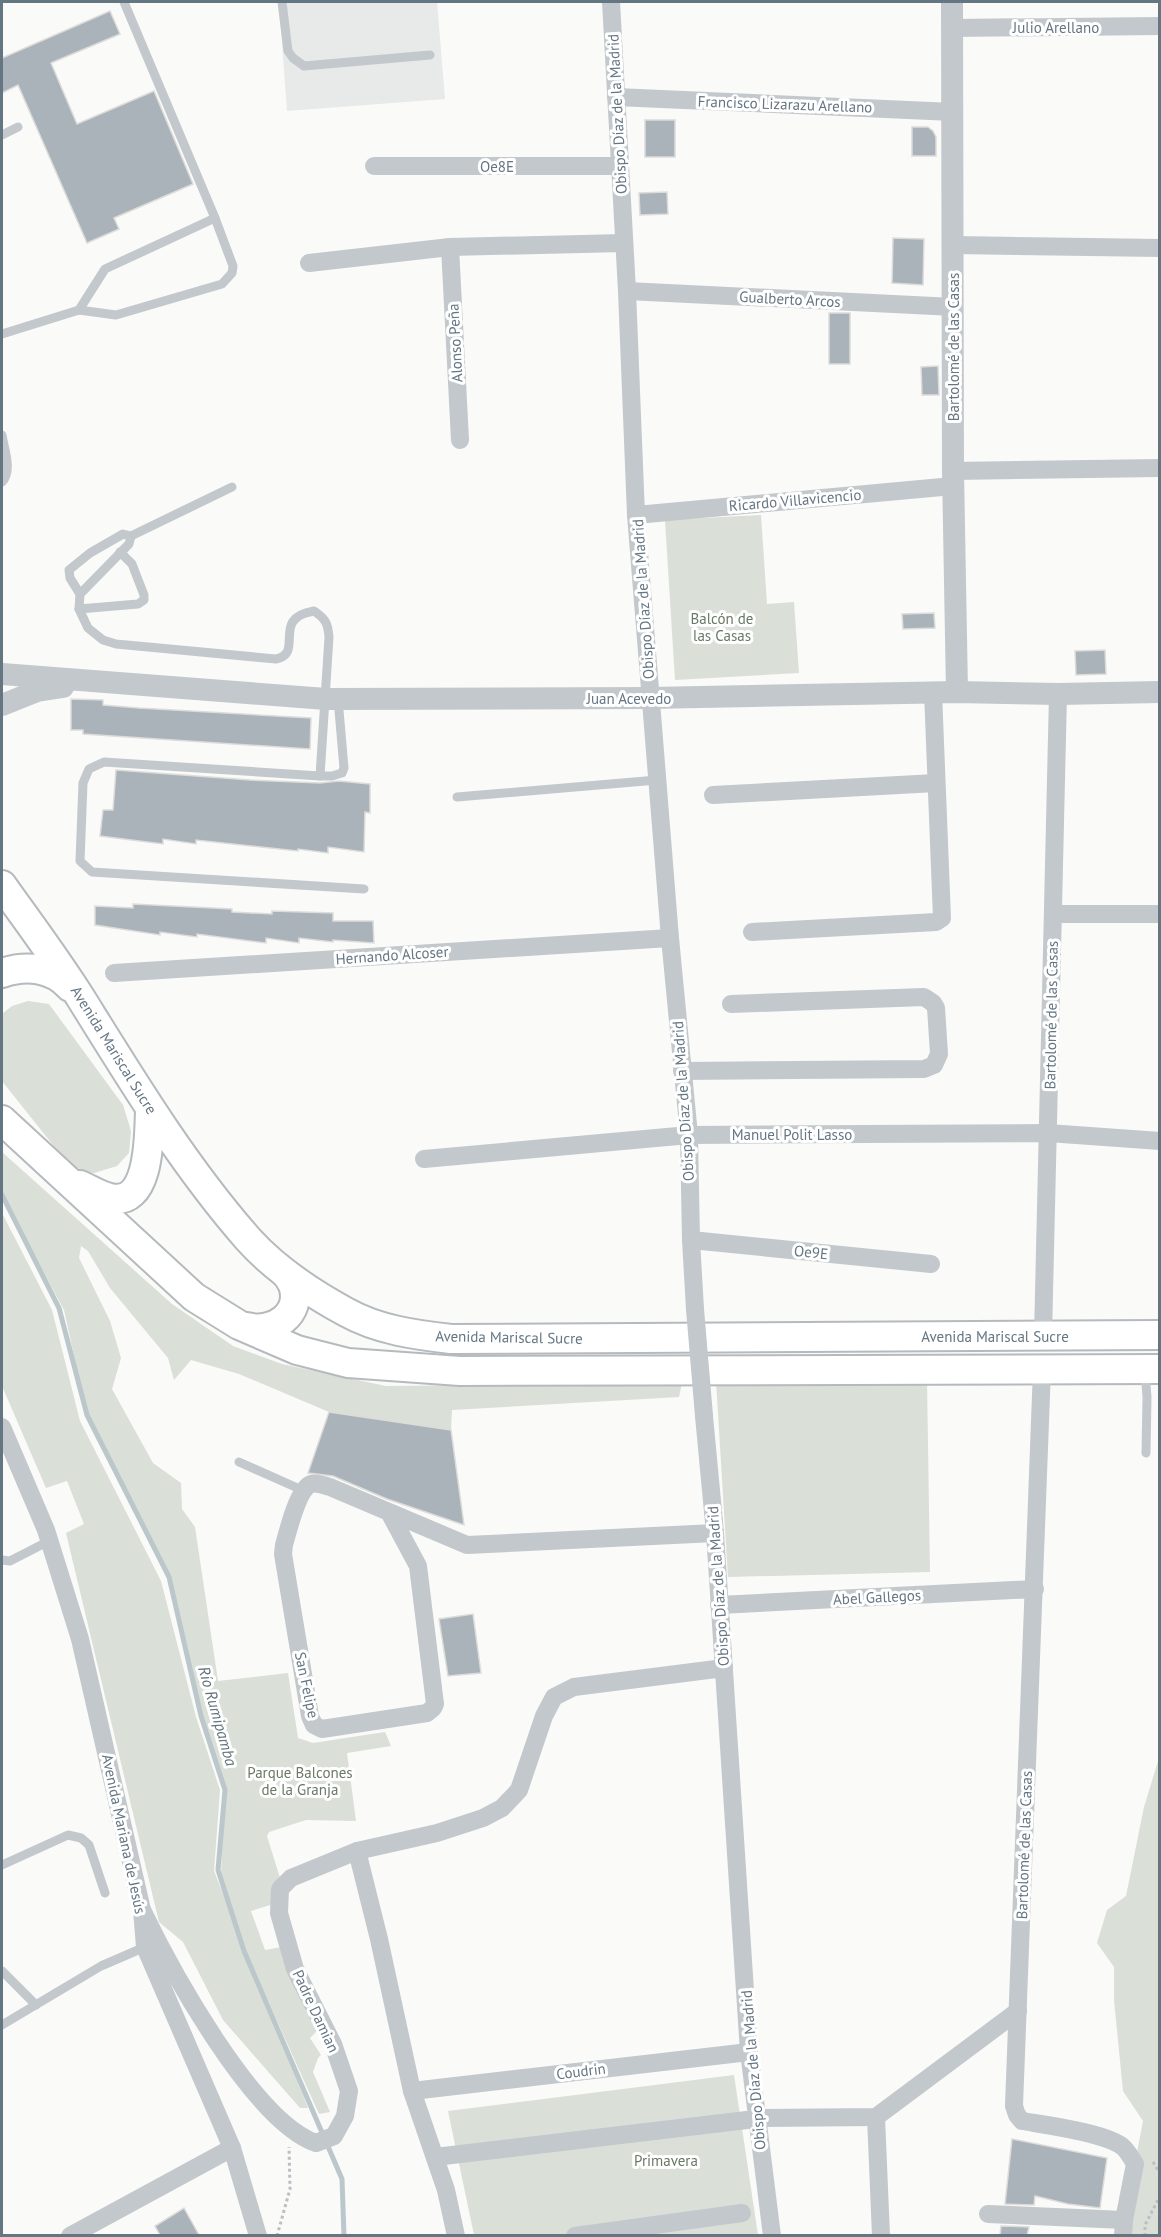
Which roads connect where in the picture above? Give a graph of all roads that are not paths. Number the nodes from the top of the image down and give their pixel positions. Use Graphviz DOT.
graph roads {
  1 [pos="124,2"];
  2 [pos="282,2"];
  3 [pos="610,2"];
  4 [pos="952,2"];
  5 [pos="1160,26"];
  6 [pos="952,28"];
  7 [pos="430,56"];
  8 [pos="616,97"];
  9 [pos="953,112"];
  10 [pos="18,127"];
  11 [pos="2,135"];
  12 [pos="374,166"];
  13 [pos="619,166"];
  14 [pos="215,218"];
  15 [pos="624,243"];
  16 [pos="450,246"];
  17 [pos="954,246"];
  18 [pos="1160,248"];
  19 [pos="309,263"];
  20 [pos="627,291"];
  21 [pos="954,307"];
  22 [pos="79,310"];
  23 [pos="2,334"];
  24 [pos="2,435"];
  25 [pos="460,440"];
  26 [pos="1160,468"];
  27 [pos="953,478"];
  28 [pos="2,482"];
  29 [pos="232,487"];
  30 [pos="636,515"];
  31 [pos="131,536"];
  32 [pos="120,552"];
  33 [pos="80,594"];
  34 [pos="79,609"];
  35 [pos="2,674"];
  36 [pos="100,680"];
  37 [pos="933,692"];
  38 [pos="957,692"];
  39 [pos="1160,692"];
  40 [pos="1058,694"];
  41 [pos="650,698"];
  42 [pos="332,699"];
  43 [pos="2,705"];
  44 [pos="320,776"];
  45 [pos="657,780"];
  46 [pos="936,783"];
  47 [pos="713,795"];
  48 [pos="457,797"];
  49 [pos="2,885"];
  50 [pos="364,889"];
  51 [pos="1053,914"];
  52 [pos="1160,914"];
  53 [pos="753,932"];
  54 [pos="670,938"];
  55 [pos="2,973"];
  56 [pos="114,973"];
  57 [pos="83,1002"];
  58 [pos="731,1004"];
  59 [pos="682,1071"];
  60 [pos="150,1110"];
  61 [pos="2,1120"];
  62 [pos="1048,1133"];
  63 [pos="689,1135"];
  64 [pos="1160,1141"];
  65 [pos="424,1159"];
  66 [pos="64,1178"];
  67 [pos="691,1240"];
  68 [pos="931,1264"];
  69 [pos="285,1273"];
  70 [pos="239,1324"];
  71 [pos="1160,1335"];
  72 [pos="1044,1336"];
  73 [pos="1042,1369"];
  74 [pos="1152,1369"];
  75 [pos="2,1427"];
  76 [pos="1146,1453"];
  77 [pos="239,1462"];
  78 [pos="302,1490"];
  79 [pos="389,1512"];
  80 [pos="715,1533"];
  81 [pos="49,1541"];
  82 [pos="2,1560"];
  83 [pos="1035,1589"];
  84 [pos="719,1605"];
  85 [pos="724,1668"];
  86 [pos="357,1851"];
  87 [pos="2,1865"];
  88 [pos="105,1893"];
  89 [pos="142,1910"];
  90 [pos="145,1947"];
  91 [pos="2,1971"];
  92 [pos="36,2005"];
  93 [pos="1018,2011"];
  94 [pos="2,2025"];
  95 [pos="749,2052"];
  96 [pos="412,2091"];
  97 [pos="876,2117"];
  98 [pos="752,2119"];
  99 [pos="232,2148"];
  100 [pos="435,2157"];
  101 [pos="742,2213"];
  102 [pos="988,2214"];
  103 [pos="1123,2228"];
  104 [pos="70,2235"];
  105 [pos="258,2235"];
  106 [pos="456,2235"];
  107 [pos="575,2235"];
  108 [pos="772,2235"];
  109 [pos="881,2235"];
  1 -- 14 [label="lane"];
  2 -- 7 [label="lane"];
  3 -- 8 [label="street, Obispo Díaz de la Madrid"];
  4 -- 6 [label="street, Bartolomé de las Casas"];
  5 -- 6 [label="street, Julio Arellano"];
  6 -- 9 [label="street, Bartolomé de las Casas"];
  8 -- 9 [label="street, Francisco Lizarazu Arellano"];
  8 -- 13 [label="street, Obispo Díaz de la Madrid"];
  9 -- 17 [label="street, Bartolomé de las Casas"];
  10 -- 11 [label="lane"];
  12 -- 13 [label="street, Oe8E"];
  13 -- 15 [label="street, Obispo Díaz de la Madrid"];
  14 -- 22 [label="lane"];
  14 -- 22 [label="lane"];
  15 -- 16 [label="street"];
  15 -- 20 [label="street, Obispo Díaz de la Madrid"];
  16 -- 19 [label="street"];
  16 -- 25 [label="street, Alonso Peña"];
  17 -- 18 [label="street"];
  17 -- 21 [label="street, Bartolomé de las Casas"];
  20 -- 21 [label="street, Gualberto Arcos"];
  20 -- 30 [label="street, Obispo Díaz de la Madrid"];
  21 -- 27 [label="street, Bartolomé de las Casas"];
  22 -- 23 [label="lane"];
  24 -- 28 [label="lane"];
  26 -- 27 [label="street, Ricardo Villavicencio"];
  27 -- 30 [label="street, Ricardo Villavicencio"];
  27 -- 38 [label="street, Bartolomé de las Casas"];
  29 -- 31 [label="lane"];
  30 -- 41 [label="street, Obispo Díaz de la Madrid"];
  31 -- 32 [label="lane"];
  31 -- 33 [label="lane"];
  32 -- 33 [label="lane"];
  32 -- 34 [label="lane"];
  33 -- 34 [label="lane"];
  34 -- 42 [label="lane"];
  35 -- 36 [label="street, Juan Acevedo"];
  36 -- 42 [label="street, Juan Acevedo"];
  36 -- 43 [label="street, Juan Acevedo"];
  37 -- 38 [label="street, Juan Acevedo"];
  37 -- 41 [label="street, Juan Acevedo"];
  37 -- 46 [label="street"];
  38 -- 40 [label="street, Juan Acevedo"];
  39 -- 40 [label="street, Juan Acevedo"];
  40 -- 51 [label="street, Bartolomé de las Casas"];
  41 -- 42 [label="street, Juan Acevedo"];
  41 -- 45 [label="street, Obispo Díaz de la Madrid"];
  42 -- 44 [label="lane"];
  42 -- 44 [label="lane"];
  44 -- 50 [label="lane"];
  45 -- 48 [label="lane"];
  45 -- 54 [label="street, Obispo Díaz de la Madrid"];
  46 -- 47 [label="street"];
  46 -- 53 [label="street"];
  49 -- 57 [label="main road, Avenida Mariscal Sucre"];
  51 -- 52 [label="street"];
  51 -- 62 [label="street, Bartolomé de las Casas"];
  54 -- 56 [label="street, Hernando Alcoser"];
  54 -- 59 [label="street, Obispo Díaz de la Madrid"];
  55 -- 57 [label="main road"];
  57 -- 60 [label="main road, Avenida Mariscal Sucre"];
  58 -- 59 [label="street"];
  59 -- 63 [label="street, Obispo Díaz de la Madrid"];
  60 -- 66 [label="main road"];
  60 -- 69 [label="main road, Avenida Mariscal Sucre"];
  61 -- 66 [label="main road"];
  62 -- 63 [label="street, Manuel Polit Lasso"];
  62 -- 64 [label="street, Manuel Polit Lasso"];
  62 -- 72 [label="street, Bartolomé de las Casas"];
  63 -- 65 [label="street, Manuel Polit Lasso"];
  63 -- 67 [label="street, Obispo Díaz de la Madrid"];
  66 -- 70 [label="main road"];
  67 -- 68 [label="street, Oe9E"];
  67 -- 80 [label="street, Obispo Díaz de la Madrid, bridge"];
  69 -- 70 [label="main road"];
  69 -- 72 [label="main road, Avenida Mariscal Sucre"];
  70 -- 73 [label="main road"];
  71 -- 72 [label="main road, Avenida Mariscal Sucre"];
  73 -- 74 [label="main road"];
  73 -- 83 [label="street, Bartolomé de las Casas"];
  74 -- 76 [label="lane"];
  75 -- 81 [label="street, Avenida Mariana de Jesús"];
  77 -- 78 [label="lane"];
  78 -- 79 [label="street"];
  78 -- 79 [label="street, San Felipe"];
  79 -- 80 [label="street"];
  80 -- 84 [label="street, Obispo Díaz de la Madrid"];
  81 -- 82 [label="lane"];
  81 -- 89 [label="street, Avenida Mariana de Jesús"];
  83 -- 84 [label="street, Abel Gallegos"];
  83 -- 93 [label="street, Bartolomé de las Casas"];
  84 -- 85 [label="street, Obispo Díaz de la Madrid"];
  85 -- 86 [label="street, Padre Damian"];
  85 -- 95 [label="street, Obispo Díaz de la Madrid"];
  86 -- 89 [label="street, Padre Damian"];
  86 -- 96 [label="street"];
  87 -- 88 [label="lane"];
  89 -- 90 [label="street, Avenida Mariana de Jesús"];
  90 -- 92 [label="lane"];
  90 -- 99 [label="street, Avenida Mariana de Jesús"];
  91 -- 92 [label="lane"];
  92 -- 94 [label="lane"];
  93 -- 97 [label="street"];
  93 -- 103 [label="street, Bartolomé de las Casas"];
  95 -- 96 [label="street, Coudrin"];
  95 -- 98 [label="street, Obispo Díaz de la Madrid"];
  96 -- 100 [label="street"];
  97 -- 98 [label="street"];
  97 -- 109 [label="street"];
  98 -- 100 [label="street"];
  98 -- 108 [label="street, Obispo Díaz de la Madrid"];
  99 -- 104 [label="street"];
  99 -- 105 [label="street, Avenida Mariana de Jesús"];
  100 -- 106 [label="street"];
  101 -- 107 [label="street"];
  102 -- 103 [label="street"];
}
